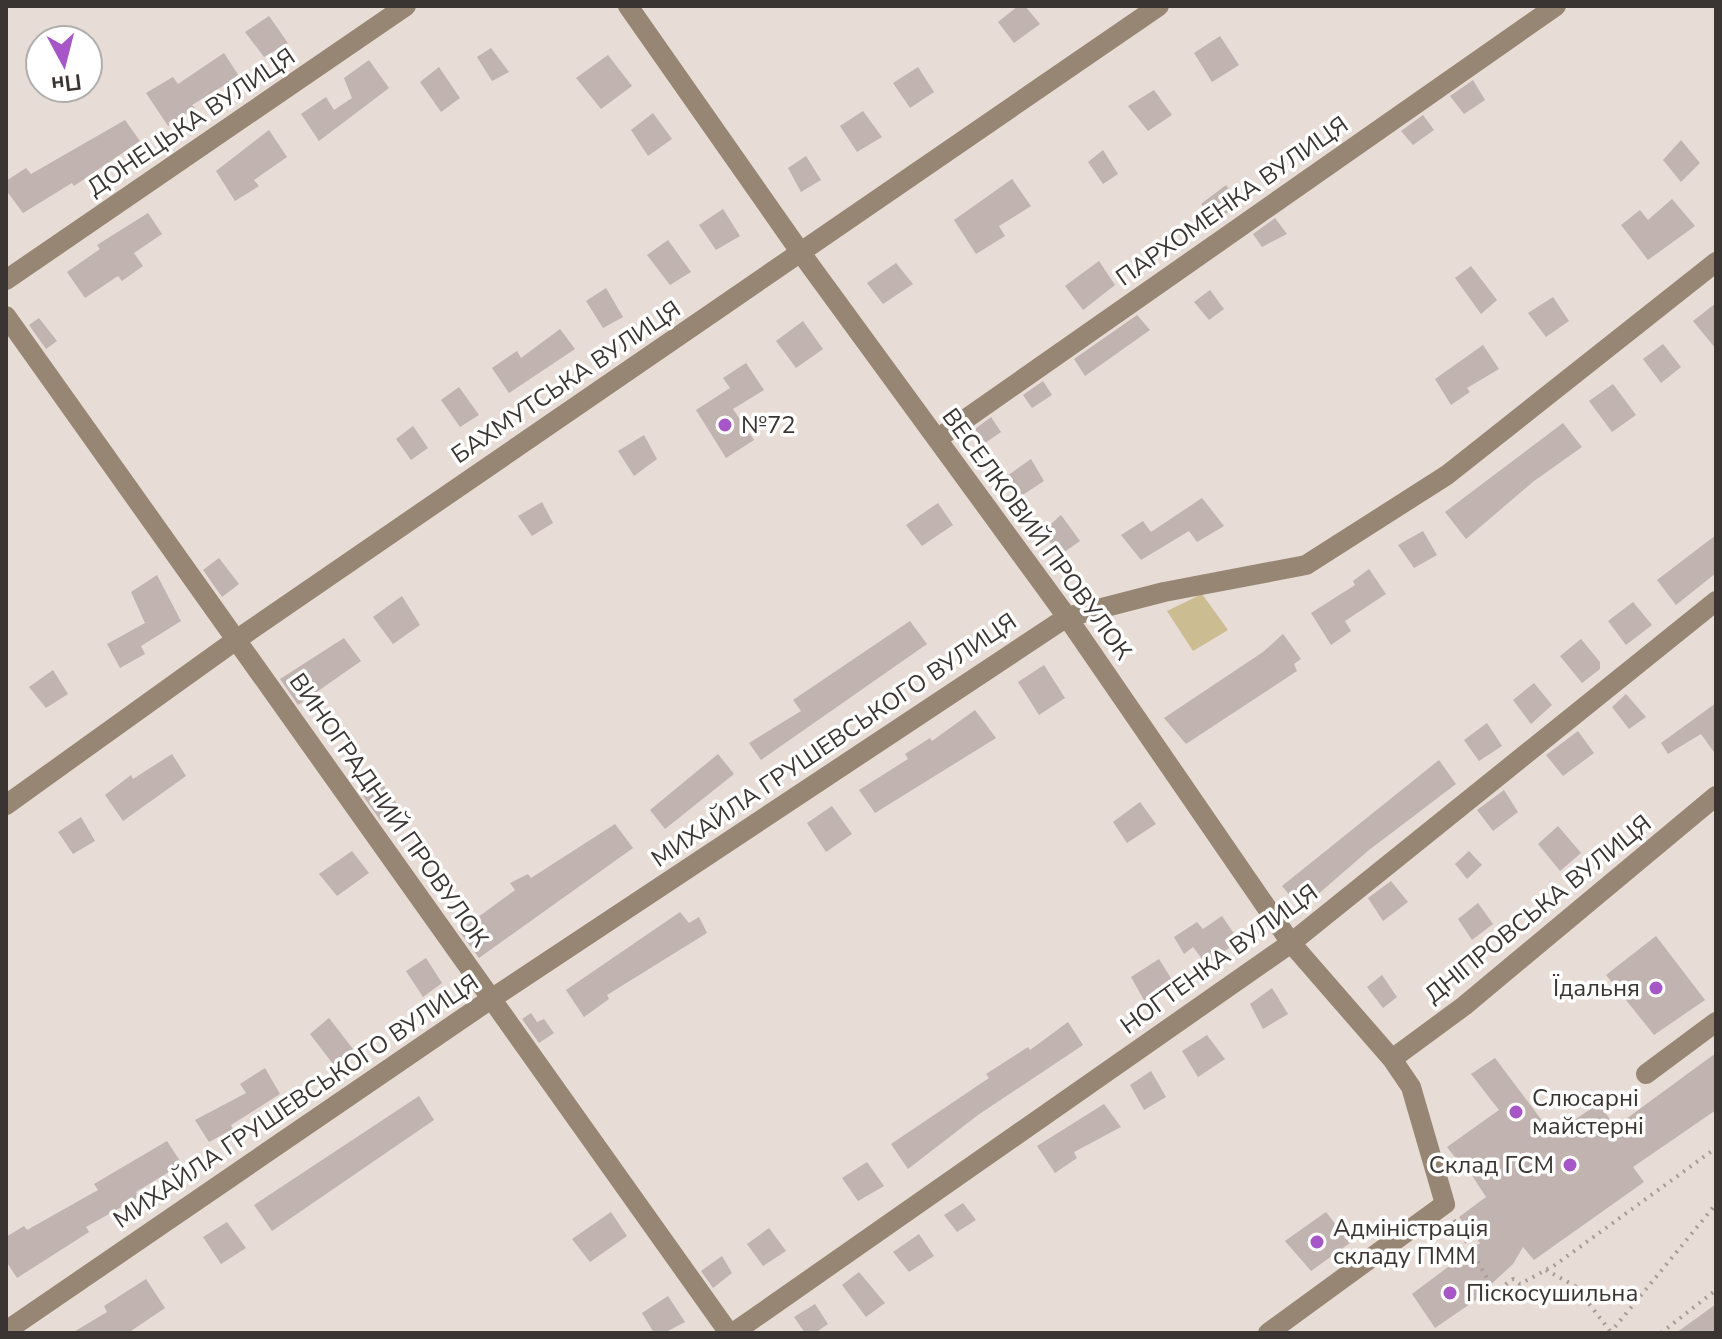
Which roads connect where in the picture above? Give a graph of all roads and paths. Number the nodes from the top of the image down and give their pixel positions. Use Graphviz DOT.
graph roads {
  1 [pos="406,6"];
  2 [pos="628,6"];
  3 [pos="1159,6"];
  4 [pos="1556,6"];
  5 [pos="801,253"];
  6 [pos="1716,262"];
  7 [pos="6,280"];
  8 [pos="6,316"];
  9 [pos="937,439"];
  10 [pos="1716,601"];
  11 [pos="1067,617"];
  12 [pos="236,640"];
  13 [pos="1716,796"];
  14 [pos="6,805"];
  15 [pos="1291,943"];
  16 [pos="491,999"];
  17 [pos="1716,1022"];
  18 [pos="1392,1059"];
  19 [pos="1646,1074"];
  20 [pos="1716,1148"];
  21 [pos="1445,1204"];
  22 [pos="1716,1204"];
  23 [pos="1546,1270"];
  24 [pos="1716,1290"];
  25 [pos="6,1331"];
  26 [pos="1610,1332"];
  27 [pos="731,1333"];
  28 [pos="1268,1333"];
  29 [pos="1661,1333"];
  1 -- 7 [label="street, ДОНЕЦЬКА ВУЛИЦЯ"];
  2 -- 5 [label="street, ВЕСЕЛКОВИЙ ПРОВУЛОК"];
  3 -- 5 [label="street, БАХМУТСЬКА ВУЛИЦЯ"];
  4 -- 9 [label="street, ПАРХОМЕНКА ВУЛИЦЯ"];
  5 -- 9 [label="street, ВЕСЕЛКОВИЙ ПРОВУЛОК"];
  5 -- 12 [label="street, БАХМУТСЬКА ВУЛИЦЯ"];
  6 -- 11 [label="street, МИХАЙЛА ГРУШЕВСЬКОГО ВУЛИЦЯ"];
  8 -- 12 [label="street, ВИНОГРАДНИЙ ПРОВУЛОК"];
  9 -- 11 [label="street, ВЕСЕЛКОВИЙ ПРОВУЛОК"];
  10 -- 15 [label="street, НОГТЕНКА ВУЛИЦЯ"];
  11 -- 15 [label="street, ВЕСЕЛКОВИЙ ПРОВУЛОК"];
  11 -- 16 [label="street, МИХАЙЛА ГРУШЕВСЬКОГО ВУЛИЦЯ"];
  12 -- 14 [label="street, БАХМУТСЬКА ВУЛИЦЯ"];
  12 -- 16 [label="street, ВИНОГРАДНИЙ ПРОВУЛОК"];
  13 -- 18 [label="street, ДНІПРОВСЬКА ВУЛИЦЯ"];
  15 -- 18 [label="street, ВЕСЕЛКОВИЙ ПРОВУЛОК"];
  15 -- 27 [label="street, НОГТЕНКА ВУЛИЦЯ"];
  16 -- 25 [label="street, МИХАЙЛА ГРУШЕВСЬКОГО ВУЛИЦЯ"];
  16 -- 27 [label="street, ВИНОГРАДНИЙ ПРОВУЛОК"];
  17 -- 19 [label="street"];
  18 -- 21 [label="street, ВЕСЕЛКОВИЙ ПРОВУЛОК"];
  20 -- 23 [label="path"];
  21 -- 23 [label="path"];
  21 -- 28 [label="street"];
  22 -- 26 [label="path"];
  23 -- 26 [label="path"];
  24 -- 29 [label="path"];
}
